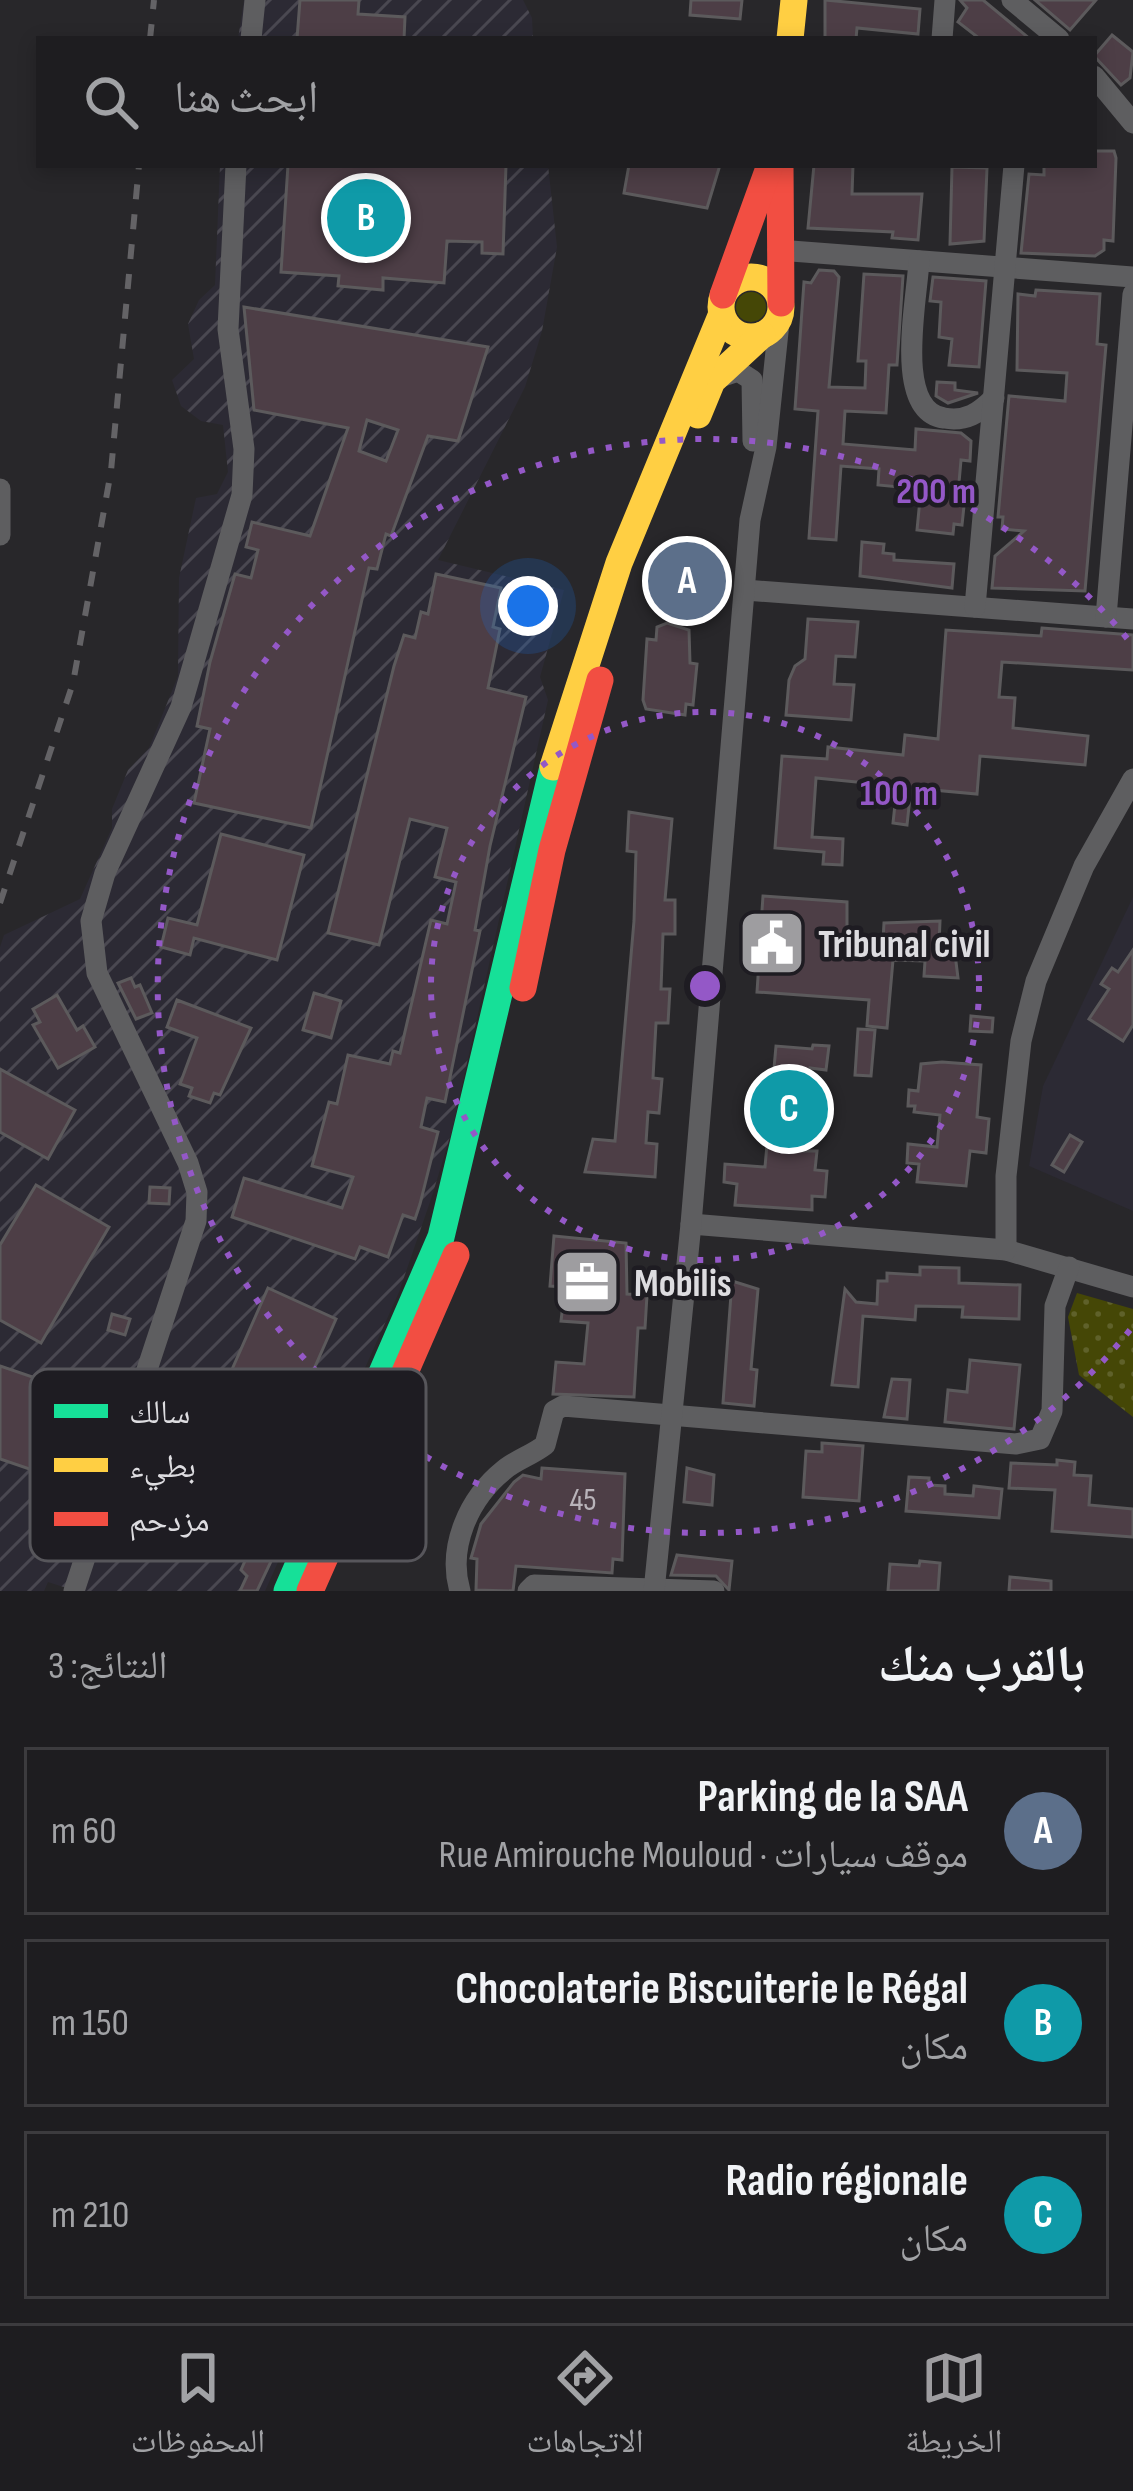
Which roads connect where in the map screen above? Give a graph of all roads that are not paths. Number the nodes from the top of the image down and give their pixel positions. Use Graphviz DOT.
graph roads {
  1 [pos="255,0"];
  2 [pos="794,0"];
  3 [pos="945,0"];
  4 [pos="1012,0"];
  5 [pos="251,36"];
  6 [pos="790,36"];
  7 [pos="942,36"];
  8 [pos="1055,36"];
  9 [pos="1097,80"];
  10 [pos="1133,123"];
  11 [pos="236,168"];
  12 [pos="769,168"];
  13 [pos="780,168"];
  14 [pos="1014,168"];
  15 [pos="778,250"];
  16 [pos="919,261"];
  17 [pos="1006,267"];
  18 [pos="1133,277"];
  19 [pos="1133,294"];
  20 [pos="781,308"];
  21 [pos="723,312"];
  22 [pos="751,343"];
  23 [pos="752,380"];
  24 [pos="712,382"];
  25 [pos="994,398"];
  26 [pos="0,490"];
  27 [pos="750,520"];
  28 [pos="0,535"];
  29 [pos="745,590"];
  30 [pos="975,607"];
  31 [pos="1106,617"];
  32 [pos="1133,619"];
  33 [pos="1133,779"];
  34 [pos="692,1224"];
  35 [pos="1006,1250"];
  36 [pos="1069,1268"];
  37 [pos="1133,1287"];
  38 [pos="147,1369"];
  39 [pos="383,1369"];
  40 [pos="406,1369"];
  41 [pos="673,1415"];
  42 [pos="84,1561"];
  43 [pos="299,1561"];
  44 [pos="323,1561"];
  45 [pos="654,1588"];
  46 [pos="74,1591"];
  47 [pos="286,1591"];
  48 [pos="310,1591"];
  49 [pos="460,1591"];
  50 [pos="528,1591"];
  51 [pos="714,1591"];
  1 -- 5 [label="street"];
  2 -- 6 [label="main road"];
  3 -- 7 [label="street"];
  4 -- 8 [label="street"];
  9 -- 10 [label="street"];
  11 -- 38 [label="street"];
  12 -- 21 [label="main road"];
  13 -- 15 [label="main road"];
  14 -- 17 [label="street"];
  15 -- 16 [label="street"];
  15 -- 20 [label="main road"];
  16 -- 17 [label="street"];
  16 -- 25 [label="street"];
  17 -- 18 [label="street"];
  17 -- 25 [label="street"];
  19 -- 31 [label="street"];
  20 -- 21 [label="main road"];
  20 -- 22 [label="main road"];
  20 -- 27 [label="street"];
  21 -- 22 [label="main road"];
  21 -- 39 [label="main road"];
  22 -- 23 [label="street"];
  22 -- 24 [label="main road"];
  23 -- 24 [label="street"];
  23 -- 27 [label="street"];
  24 -- 40 [label="main road"];
  25 -- 30 [label="street"];
  26 -- 28 [label="street"];
  27 -- 29 [label="street"];
  29 -- 30 [label="street"];
  29 -- 34 [label="street"];
  30 -- 31 [label="street"];
  31 -- 32 [label="street"];
  33 -- 35 [label="street"];
  34 -- 35 [label="street"];
  34 -- 41 [label="street"];
  35 -- 36 [label="street"];
  36 -- 37 [label="street"];
  36 -- 41 [label="street"];
  41 -- 45 [label="street"];
  41 -- 49 [label="street"];
  42 -- 46 [label="street"];
  43 -- 47 [label="main road"];
  44 -- 48 [label="main road"];
  45 -- 50 [label="street"];
  45 -- 51 [label="street"];
}
